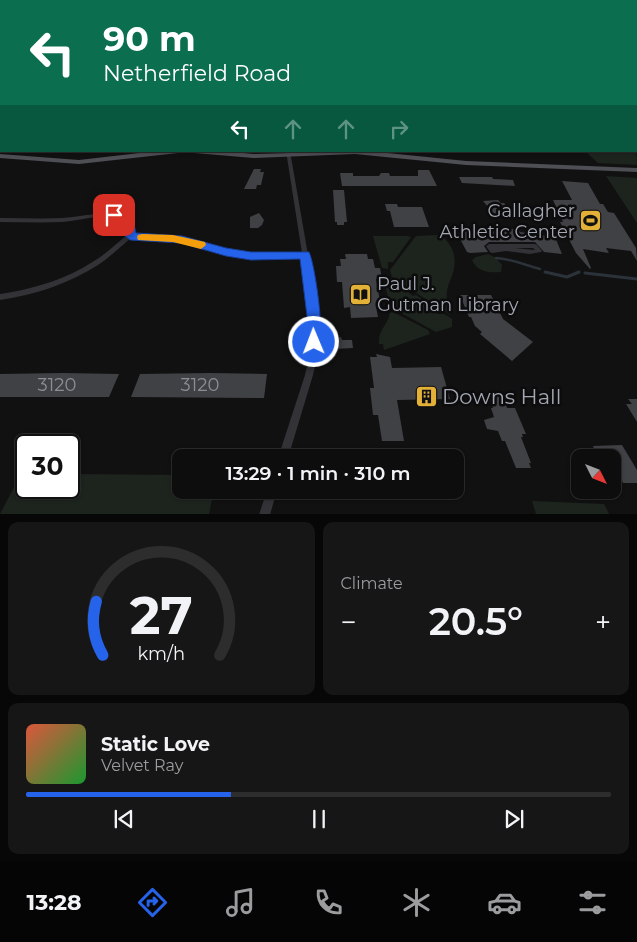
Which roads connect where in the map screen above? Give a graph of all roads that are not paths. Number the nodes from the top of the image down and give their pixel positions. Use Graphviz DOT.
graph roads {
  1 [pos="165,152"];
  2 [pos="205,152"];
  3 [pos="356,152"];
  4 [pos="400,152"];
  5 [pos="288,153"];
  6 [pos="0,156"];
  7 [pos="478,162"];
  8 [pos="637,170"];
  9 [pos="0,220"];
  10 [pos="130,236"];
  11 [pos="532,246"];
  12 [pos="305,255"];
  13 [pos="0,297"];
  14 [pos="286,449"];
  15 [pos="269,499"];
  16 [pos="264,514"];
  1 -- 6 [label="main road"];
  2 -- 5 [label="main road"];
  3 -- 5 [label="main road"];
  3 -- 7 [label="main road"];
  4 -- 7 [label="main road"];
  5 -- 12 [label="street"];
  7 -- 8 [label="main road"];
  9 -- 10 [label="street"];
  10 -- 12 [label="street"];
  10 -- 13 [label="street"];
  11 -- 11 [label="street"];
  12 -- 14 [label="street"];
  15 -- 16 [label="street"];
}
